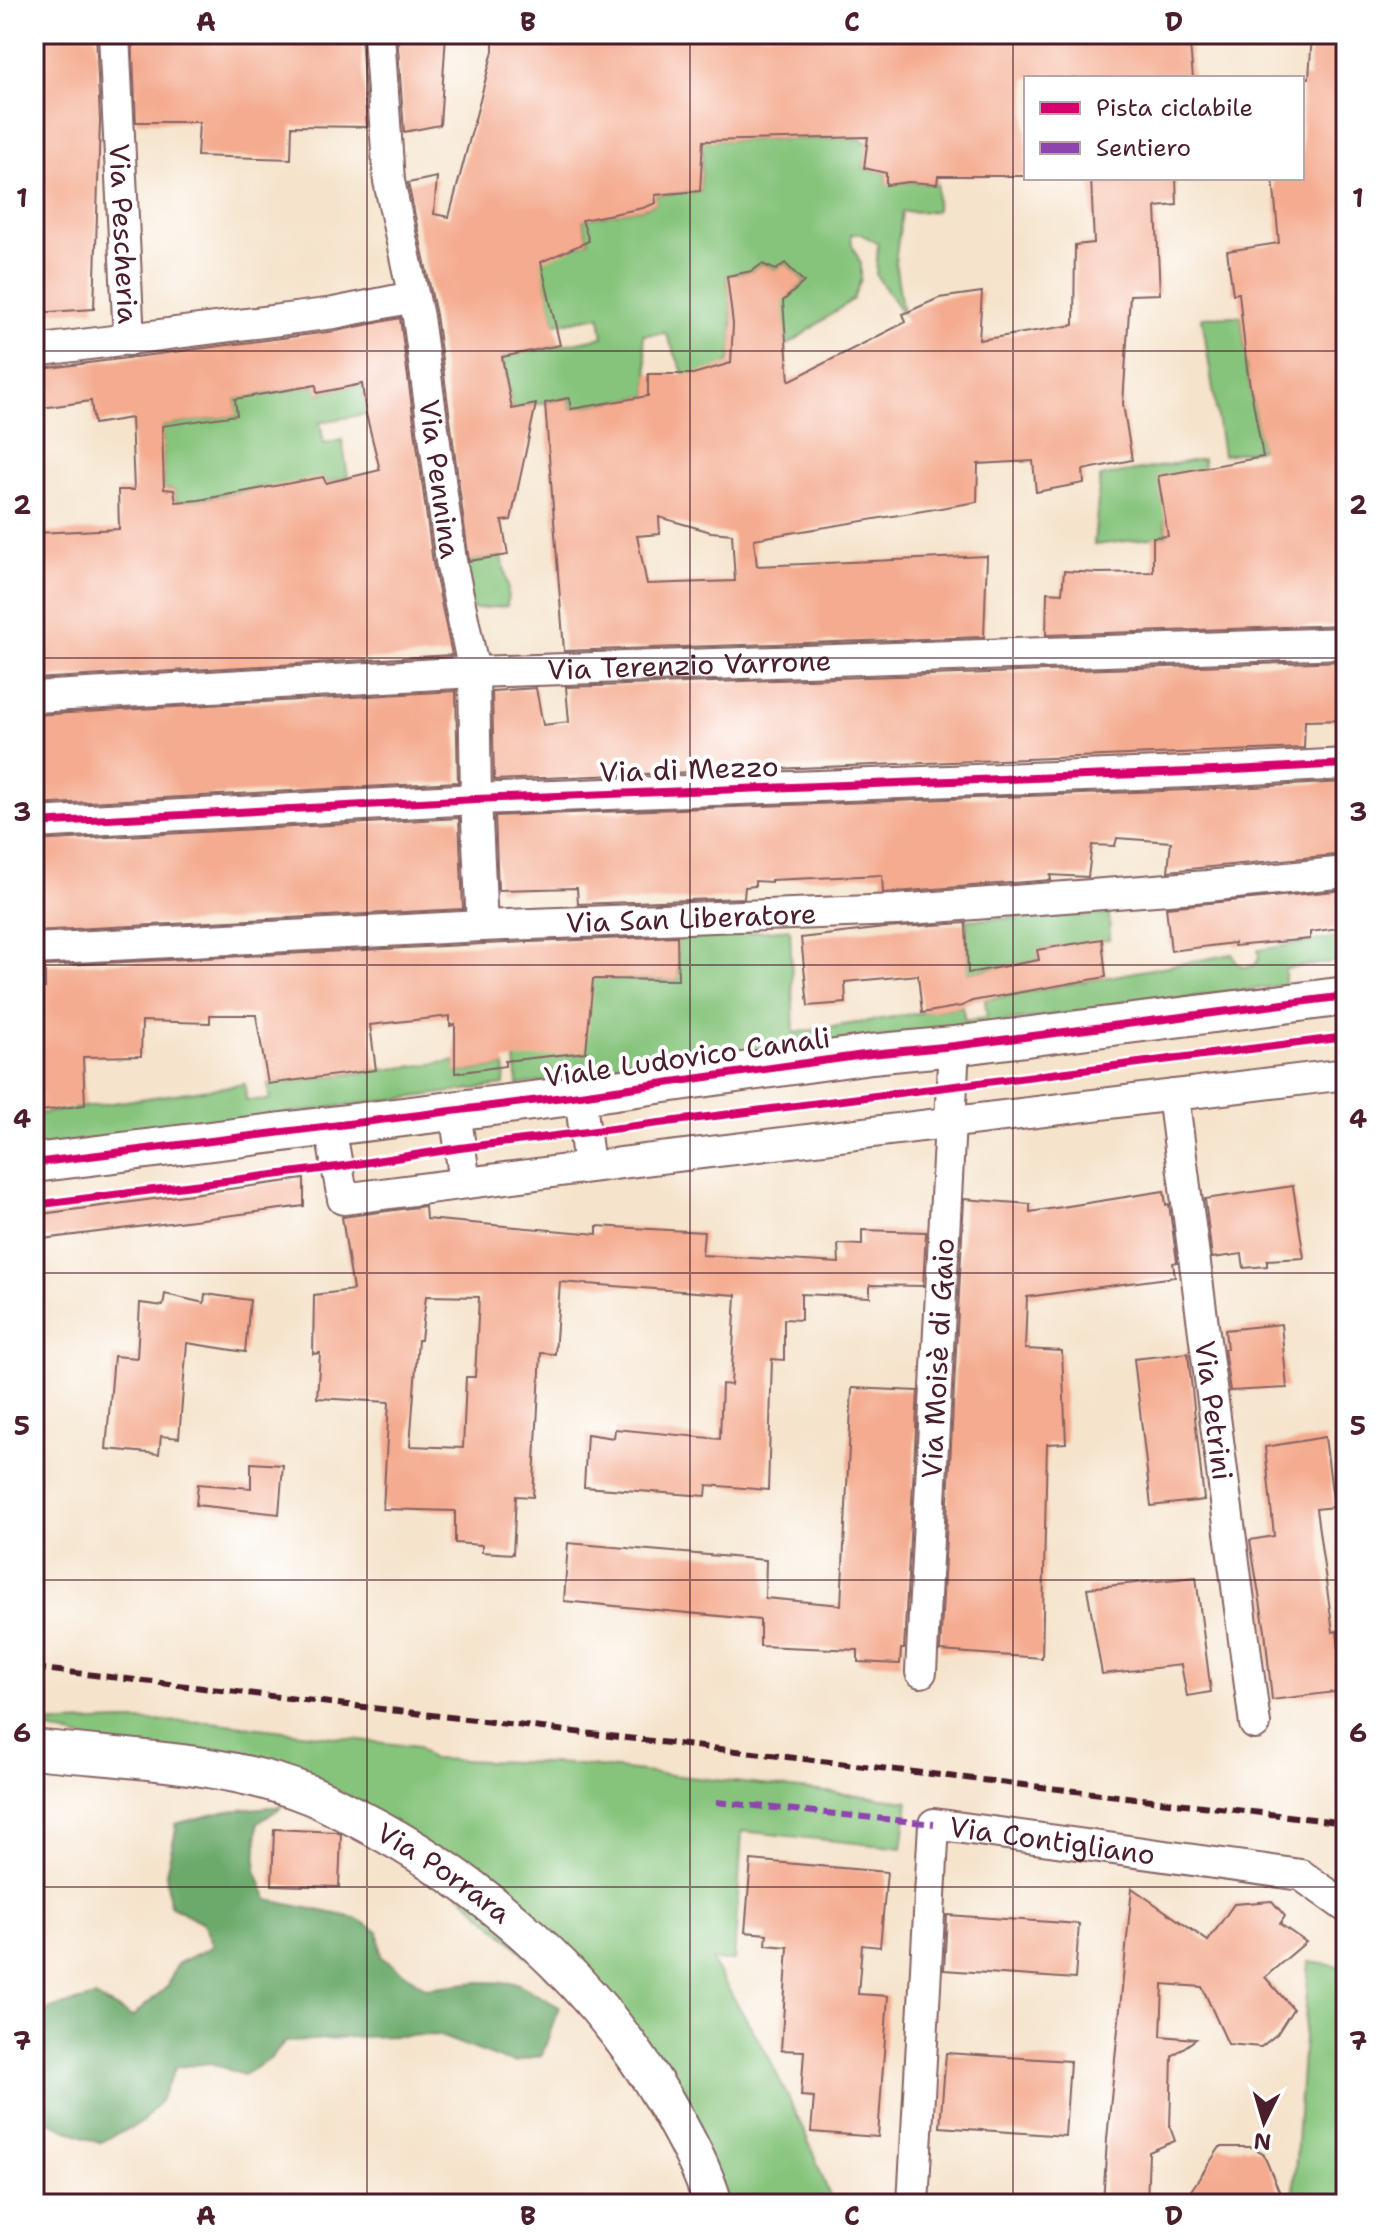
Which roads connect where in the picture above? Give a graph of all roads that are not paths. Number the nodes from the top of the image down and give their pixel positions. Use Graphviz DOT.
graph roads {
  1 [pos="114,34"];
  2 [pos="379,34"];
  3 [pos="413,297"];
  4 [pos="129,340"];
  5 [pos="34,351"];
  6 [pos="1346,643"];
  7 [pos="474,672"];
  8 [pos="34,697"];
  9 [pos="1346,764"];
  10 [pos="476,799"];
  11 [pos="34,823"];
  12 [pos="1346,872"];
  13 [pos="482,926"];
  14 [pos="34,949"];
  15 [pos="1345,996"];
  16 [pos="954,1046"];
  17 [pos="1346,1074"];
  18 [pos="580,1095"];
  19 [pos="1173,1095"];
  20 [pos="455,1111"];
  21 [pos="950,1123"];
  22 [pos="330,1127"];
  23 [pos="34,1163"];
  24 [pos="589,1166"];
  25 [pos="465,1183"];
  26 [pos="921,1672"];
  27 [pos="1255,1724"];
  28 [pos="34,1749"];
  29 [pos="1346,1907"];
  30 [pos="713,2204"];
  31 [pos="913,2204"];
  1 -- 4 [label="street, Via Pescheria"];
  2 -- 3 [label="street, Via Pennina"];
  3 -- 4 [label="street"];
  3 -- 7 [label="street, Via Pennina"];
  4 -- 5 [label="street, Via Pescheria"];
  6 -- 7 [label="street, Via Terenzio Varrone"];
  7 -- 8 [label="street, Via Terenzio Varrone"];
  7 -- 10 [label="street, Via Pennina"];
  9 -- 10 [label="street, Via di Mezzo"];
  10 -- 11 [label="street, Via di Mezzo"];
  10 -- 13 [label="street, Via Pennina"];
  12 -- 13 [label="street, Via San Liberatore"];
  13 -- 14 [label="street, Via San Liberatore"];
  15 -- 16 [label="street, Viale Ludovico Canali"];
  16 -- 18 [label="street, Viale Ludovico Canali"];
  16 -- 21 [label="street, Via Moisè di Gaio"];
  17 -- 19 [label="street"];
  18 -- 20 [label="street, Viale Ludovico Canali"];
  18 -- 24 [label="street"];
  19 -- 21 [label="street"];
  19 -- 27 [label="street, Via Petrini"];
  20 -- 22 [label="street, Viale Ludovico Canali"];
  20 -- 25 [label="street"];
  21 -- 24 [label="street"];
  21 -- 26 [label="street, Via Moisè di Gaio"];
  22 -- 23 [label="street, Viale Ludovico Canali"];
  22 -- 25 [label="street"];
  24 -- 25 [label="street"];
  28 -- 30 [label="street, Via Porrara"];
  29 -- 31 [label="street, Via Contigliano"];
}
